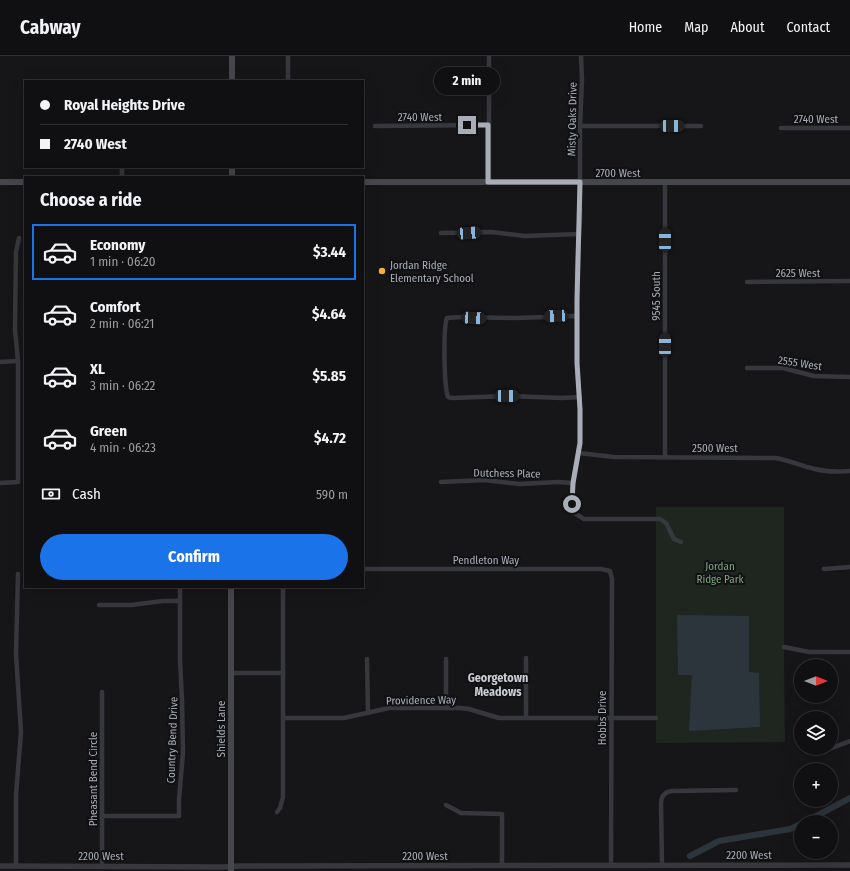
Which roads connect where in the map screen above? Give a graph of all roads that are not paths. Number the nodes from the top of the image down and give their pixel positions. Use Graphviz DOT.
graph roads {
  1 [pos="232,56"];
  2 [pos="288,56"];
  3 [pos="489,56"];
  4 [pos="581,56"];
  5 [pos="232,80"];
  6 [pos="288,80"];
  7 [pos="488,125"];
  8 [pos="375,126"];
  9 [pos="580,126"];
  10 [pos="701,126"];
  11 [pos="781,128"];
  12 [pos="850,128"];
  13 [pos="0,182"];
  14 [pos="24,182"];
  15 [pos="364,182"];
  16 [pos="488,182"];
  17 [pos="580,182"];
  18 [pos="665,182"];
  19 [pos="850,182"];
  20 [pos="441,233"];
  21 [pos="579,234"];
  22 [pos="19,238"];
  23 [pos="747,282"];
  24 [pos="850,282"];
  25 [pos="577,316"];
  26 [pos="18,361"];
  27 [pos="0,362"];
  28 [pos="747,368"];
  29 [pos="850,376"];
  30 [pos="580,397"];
  31 [pos="579,453"];
  32 [pos="664,457"];
  33 [pos="850,472"];
  34 [pos="0,482"];
  35 [pos="441,482"];
  36 [pos="573,483"];
  37 [pos="681,542"];
  38 [pos="850,567"];
  39 [pos="364,569"];
  40 [pos="824,569"];
  41 [pos="610,571"];
  42 [pos="18,574"];
  43 [pos="180,588"];
  44 [pos="231,588"];
  45 [pos="283,588"];
  46 [pos="180,601"];
  47 [pos="99,605"];
  48 [pos="784,647"];
  49 [pos="850,652"];
  50 [pos="526,658"];
  51 [pos="368,659"];
  52 [pos="446,659"];
  53 [pos="231,673"];
  54 [pos="283,673"];
  55 [pos="102,692"];
  56 [pos="446,708"];
  57 [pos="368,713"];
  58 [pos="283,718"];
  59 [pos="526,718"];
  60 [pos="612,718"];
  61 [pos="656,718"];
  62 [pos="850,741"];
  63 [pos="838,746"];
  64 [pos="736,790"];
  65 [pos="446,804"];
  66 [pos="277,812"];
  67 [pos="102,816"];
  68 [pos="850,865"];
  69 [pos="0,866"];
  70 [pos="16,866"];
  71 [pos="102,866"];
  72 [pos="502,866"];
  73 [pos="611,866"];
  74 [pos="662,866"];
  75 [pos="703,868"];
  76 [pos="231,869"];
  1 -- 5 [label="main road"];
  2 -- 6 [label="street"];
  3 -- 7 [label="street"];
  4 -- 9 [label="street, Misty Oaks Drive"];
  7 -- 8 [label="street, 2740 West"];
  7 -- 16 [label="street"];
  9 -- 10 [label="street"];
  9 -- 17 [label="street, Misty Oaks Drive"];
  11 -- 12 [label="street, 2740 West"];
  13 -- 14 [label="main road"];
  15 -- 16 [label="main road, 2700 West"];
  16 -- 17 [label="main road, 2700 West"];
  17 -- 18 [label="main road, 2700 West"];
  17 -- 21 [label="street, Misty Oaks Drive"];
  18 -- 19 [label="main road, 2700 West"];
  18 -- 32 [label="street, 9545 South"];
  20 -- 21 [label="street"];
  21 -- 25 [label="street, Misty Oaks Drive"];
  22 -- 26 [label="street"];
  23 -- 24 [label="street, 2625 West"];
  25 -- 30 [label="street, Misty Oaks Drive"];
  25 -- 30 [label="street"];
  26 -- 27 [label="street"];
  26 -- 34 [label="street"];
  28 -- 29 [label="street, 2555 West"];
  30 -- 31 [label="street, Misty Oaks Drive"];
  31 -- 32 [label="street, 2500 West"];
  31 -- 36 [label="street, Misty Oaks Drive"];
  32 -- 33 [label="street, 2500 West"];
  35 -- 36 [label="street, Dutchess Place"];
  36 -- 37 [label="street, Misty Oaks Drive"];
  38 -- 40 [label="street"];
  39 -- 41 [label="street, Pendleton Way"];
  41 -- 60 [label="street, Hobbs Drive"];
  42 -- 70 [label="street"];
  43 -- 46 [label="street, Country Bend Drive"];
  44 -- 53 [label="main road, Shields Lane"];
  45 -- 54 [label="street"];
  46 -- 47 [label="street"];
  46 -- 67 [label="street, Country Bend Drive"];
  48 -- 49 [label="street"];
  50 -- 59 [label="street"];
  51 -- 57 [label="street"];
  52 -- 56 [label="street"];
  53 -- 54 [label="street"];
  53 -- 76 [label="main road, Shields Lane"];
  54 -- 58 [label="street"];
  55 -- 67 [label="street, Pheasant Bend Circle"];
  56 -- 57 [label="street, Providence Way"];
  56 -- 59 [label="street, Providence Way"];
  57 -- 58 [label="street, Providence Way"];
  58 -- 66 [label="street"];
  59 -- 60 [label="street, Providence Way"];
  60 -- 61 [label="street, Providence Way"];
  60 -- 73 [label="street, Hobbs Drive"];
  62 -- 63 [label="street"];
  64 -- 74 [label="street"];
  65 -- 72 [label="street"];
  67 -- 71 [label="street, Pheasant Bend Circle"];
  68 -- 75 [label="street, 2200 West"];
  69 -- 70 [label="street, 2200 West"];
  70 -- 71 [label="street, 2200 West"];
  71 -- 76 [label="street, 2200 West"];
  72 -- 73 [label="street, 2200 West"];
  72 -- 76 [label="street, 2200 West"];
  73 -- 74 [label="street, 2200 West"];
  74 -- 75 [label="street, 2200 West"];
}
